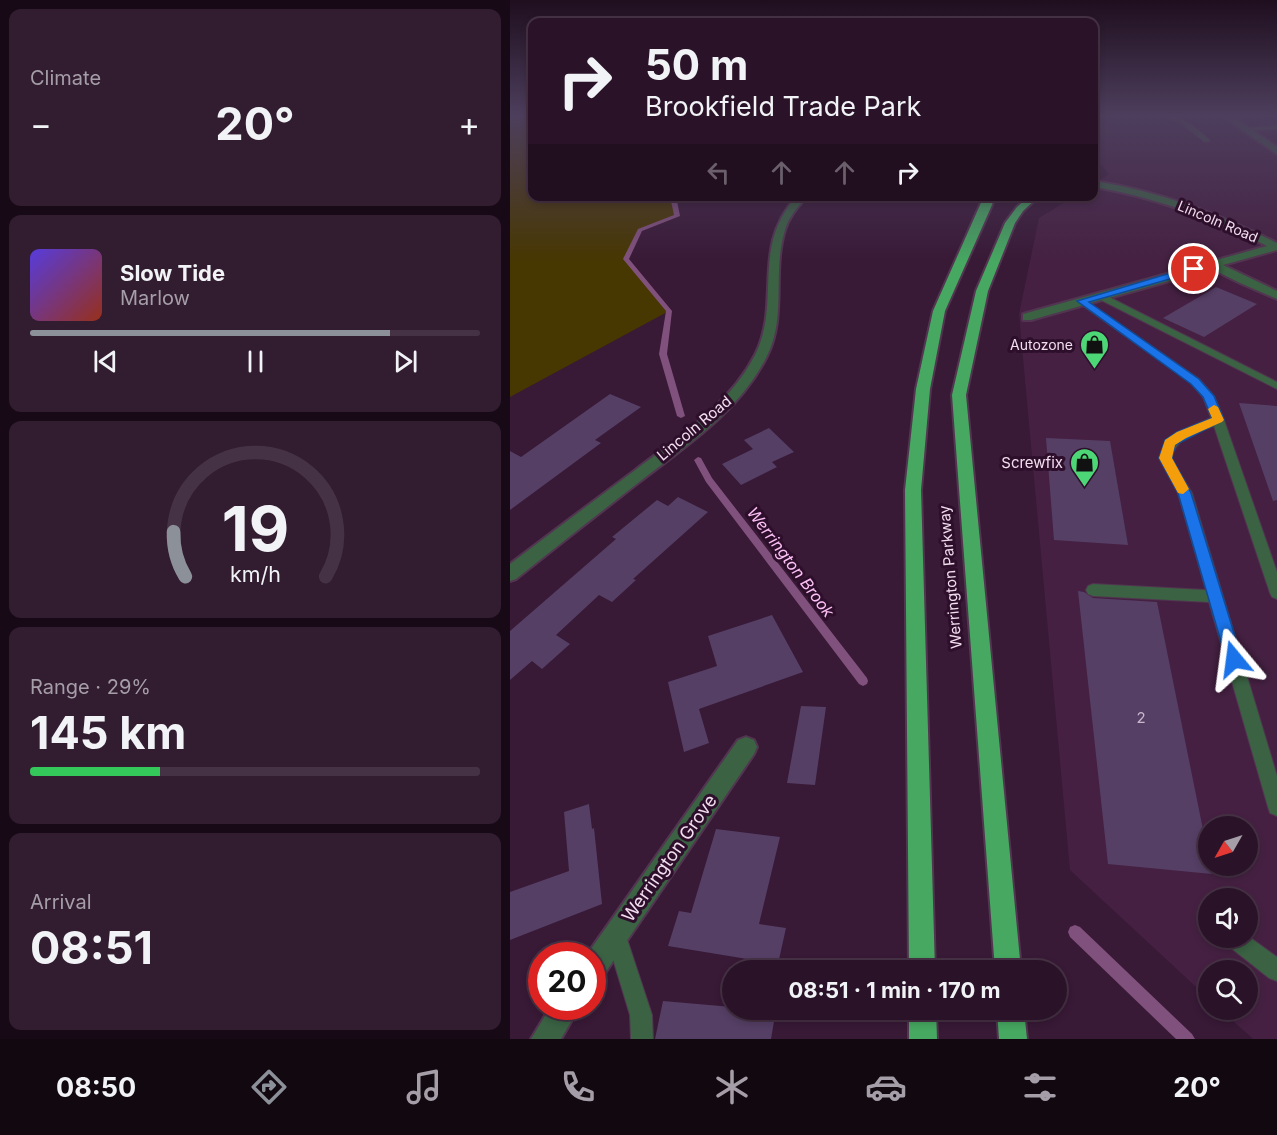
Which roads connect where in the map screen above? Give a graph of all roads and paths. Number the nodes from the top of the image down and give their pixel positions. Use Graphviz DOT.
graph roads {
  1 [pos="1098,176"];
  2 [pos="1098,185"];
  3 [pos="1123,188"];
  4 [pos="798,201"];
  5 [pos="987,201"];
  6 [pos="1029,201"];
  7 [pos="1277,247"];
  8 [pos="1212,264"];
  9 [pos="1277,295"];
  10 [pos="1100,296"];
  11 [pos="1082,301"];
  12 [pos="1027,317"];
  13 [pos="1277,386"];
  14 [pos="1218,420"];
  15 [pos="510,574"];
  16 [pos="1093,590"];
  17 [pos="1277,593"];
  18 [pos="1215,596"];
  19 [pos="746,747"];
  20 [pos="1277,807"];
  21 [pos="616,936"];
  22 [pos="1247,948"];
  23 [pos="606,950"];
  24 [pos="922,960"];
  25 [pos="1007,960"];
  26 [pos="1277,970"];
  27 [pos="558,1020"];
  28 [pos="923,1020"];
  29 [pos="1012,1020"];
  30 [pos="545,1039"];
  31 [pos="642,1039"];
  32 [pos="923,1039"];
  33 [pos="1013,1039"];
  1 -- 3 [label="street, Lincoln Road"];
  2 -- 3 [label="street, Lincoln Road"];
  3 -- 7 [label="street, Lincoln Road"];
  4 -- 15 [label="street, Lincoln Road"];
  5 -- 24 [label="highway, Werrington Parkway"];
  6 -- 25 [label="highway, Werrington Parkway"];
  7 -- 8 [label="street"];
  8 -- 9 [label="street"];
  8 -- 10 [label="street"];
  10 -- 11 [label="street"];
  10 -- 13 [label="lane"];
  11 -- 12 [label="street"];
  11 -- 14 [label="lane"];
  14 -- 17 [label="lane"];
  14 -- 18 [label="lane"];
  16 -- 18 [label="lane"];
  18 -- 20 [label="lane"];
  19 -- 21 [label="street, Werrington Grove"];
  21 -- 23 [label="street, Werrington Grove"];
  21 -- 31 [label="lane"];
  22 -- 26 [label="lane"];
  27 -- 30 [label="street"];
  28 -- 32 [label="highway"];
  29 -- 33 [label="highway"];
}
